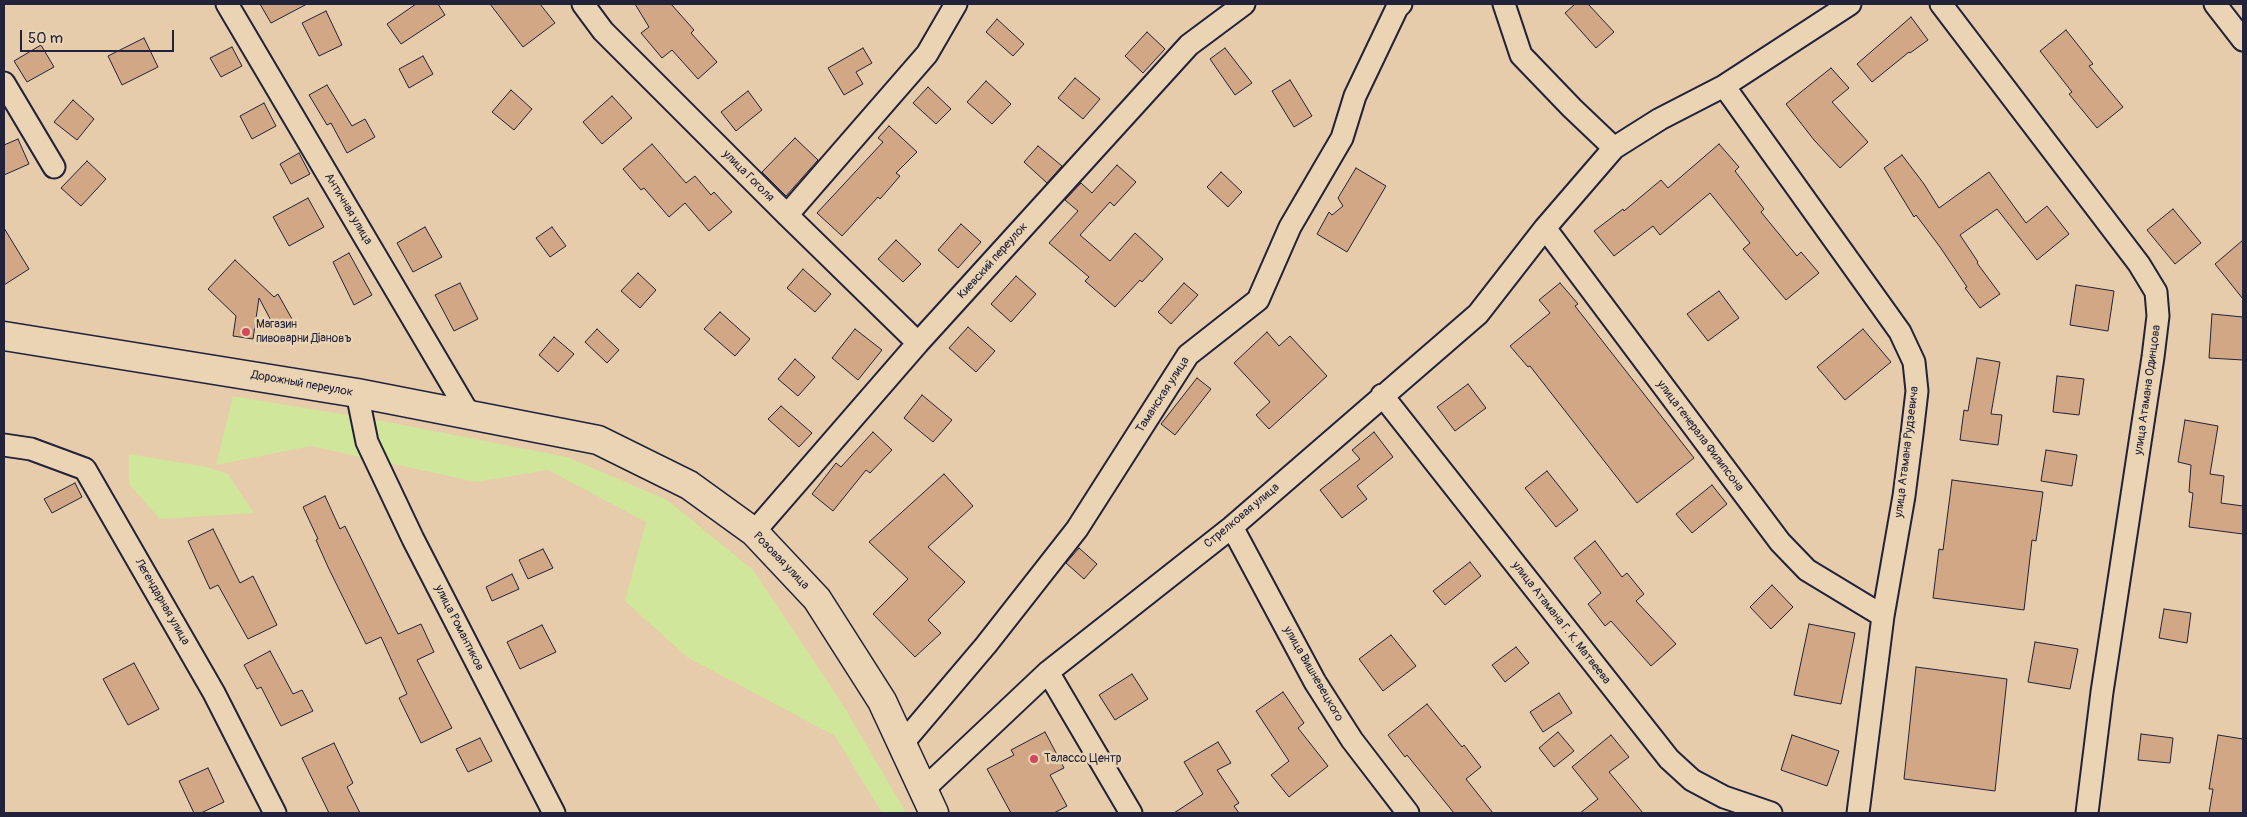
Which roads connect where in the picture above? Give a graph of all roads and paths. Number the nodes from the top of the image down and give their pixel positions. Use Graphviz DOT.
graph roads {
  1 [pos="227,4"];
  2 [pos="583,4"];
  3 [pos="1244,4"];
  4 [pos="1401,4"];
  5 [pos="1504,4"];
  6 [pos="1850,4"];
  7 [pos="1941,4"];
  8 [pos="2215,4"];
  9 [pos="947,8"];
  10 [pos="2243,40"];
  11 [pos="4,83"];
  12 [pos="1724,86"];
  13 [pos="1614,148"];
  14 [pos="54,167"];
  15 [pos="787,215"];
  16 [pos="1545,228"];
  17 [pos="4,336"];
  18 [pos="918,343"];
  19 [pos="357,393"];
  20 [pos="1382,395"];
  21 [pos="469,414"];
  22 [pos="598,440"];
  23 [pos="4,445"];
  24 [pos="1232,527"];
  25 [pos="754,532"];
  26 [pos="1883,616"];
  27 [pos="1048,672"];
  28 [pos="902,744"];
  29 [pos="929,801"];
  30 [pos="275,813"];
  31 [pos="554,813"];
  32 [pos="1131,813"];
  33 [pos="1408,813"];
  34 [pos="1771,813"];
  35 [pos="1858,813"];
  36 [pos="2087,813"];
  1 -- 21 [label="street, Античная улица"];
  2 -- 15 [label="street, улица Гоголя"];
  3 -- 18 [label="street, Киевский переулок"];
  4 -- 28 [label="street, Таманская улица"];
  5 -- 13 [label="street"];
  6 -- 12 [label="street, Стрелковая улица"];
  7 -- 36 [label="street, улица Атамана Одинцова"];
  8 -- 10 [label="street"];
  9 -- 15 [label="street"];
  11 -- 14 [label="street"];
  12 -- 13 [label="street, Стрелковая улица"];
  12 -- 26 [label="street, улица Атамана Рудзевича"];
  13 -- 16 [label="street, Стрелковая улица"];
  15 -- 18 [label="street, улица Гоголя"];
  16 -- 20 [label="street, Стрелковая улица"];
  16 -- 26 [label="street, улица генерала Филипсона"];
  17 -- 19 [label="main road, Дорожный переулок"];
  18 -- 25 [label="street, Киевский переулок"];
  19 -- 21 [label="main road, Дорожный переулок"];
  19 -- 31 [label="street, улица Романтиков"];
  20 -- 24 [label="street, Стрелковая улица"];
  20 -- 34 [label="street, улица Атамана Г. К. Матвеева"];
  21 -- 22 [label="main road, Дорожный переулок"];
  22 -- 25 [label="main road, Розовая улица"];
  23 -- 30 [label="street, Легендарная улица"];
  24 -- 27 [label="street, Стрелковая улица"];
  24 -- 33 [label="street, улица Вишневецкого"];
  25 -- 28 [label="main road, Розовая улица"];
  26 -- 35 [label="street, улица Атамана Рудзевича"];
  27 -- 29 [label="street, Стрелковая улица"];
  27 -- 32 [label="street"];
  28 -- 29 [label="main road, Розовая улица"];
}
